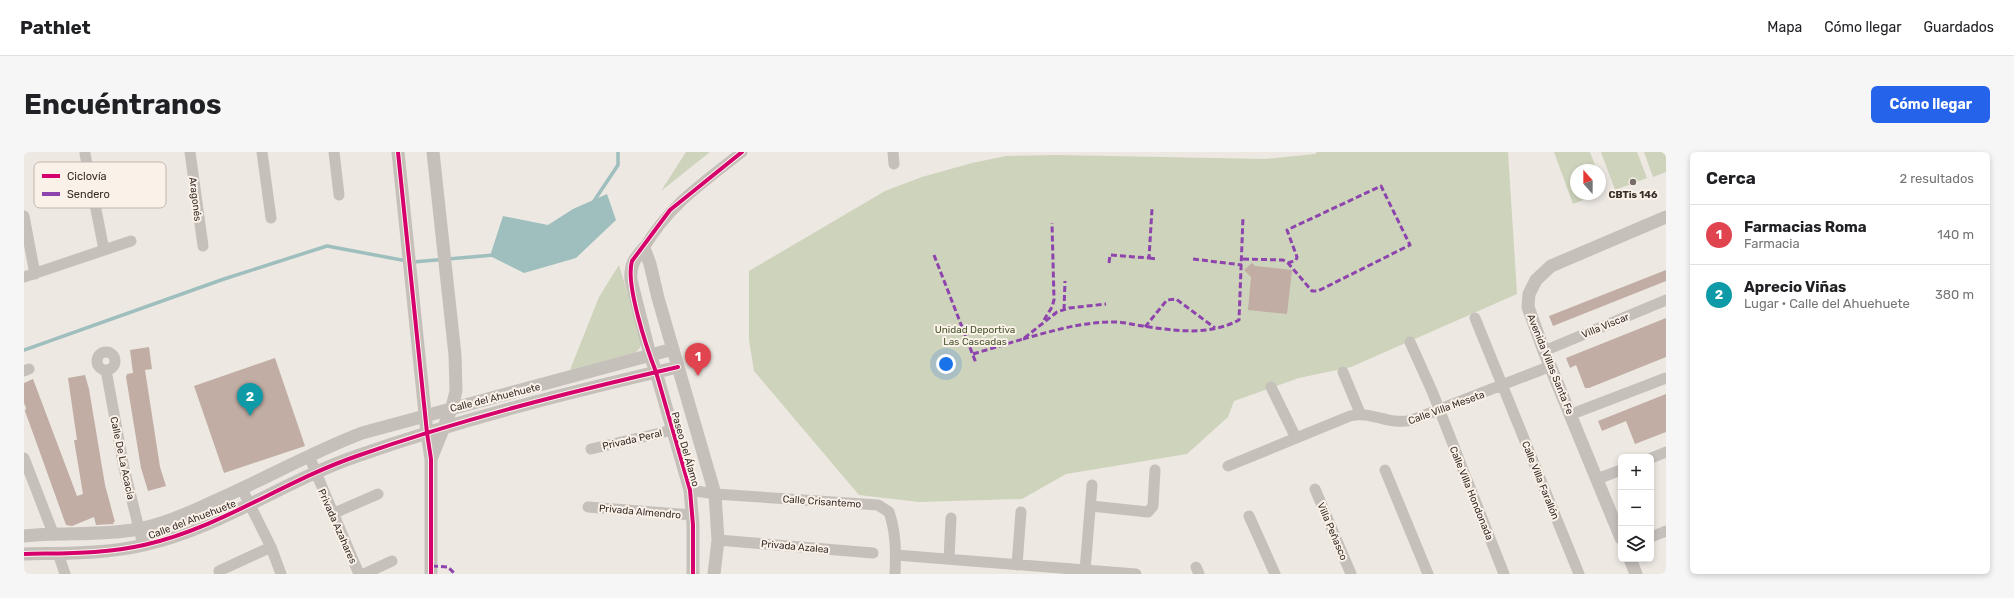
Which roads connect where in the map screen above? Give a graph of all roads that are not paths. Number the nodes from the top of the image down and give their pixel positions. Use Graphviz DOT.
graph roads {
  1 [pos="190,152"];
  2 [pos="262,152"];
  3 [pos="334,152"];
  4 [pos="398,152"];
  5 [pos="433,152"];
  6 [pos="742,152"];
  7 [pos="893,152"];
  8 [pos="85,154"];
  9 [pos="87,162"];
  10 [pos="894,164"];
  11 [pos="339,195"];
  12 [pos="96,208"];
  13 [pos="24,216"];
  14 [pos="1666,217"];
  15 [pos="271,218"];
  16 [pos="130,241"];
  17 [pos="202,246"];
  18 [pos="644,248"];
  19 [pos="104,250"];
  20 [pos="29,275"];
  21 [pos="1666,300"];
  22 [pos="1475,318"];
  23 [pos="1410,342"];
  24 [pos="673,349"];
  25 [pos="1544,351"];
  26 [pos="650,355"];
  27 [pos="1551,366"];
  28 [pos="678,367"];
  29 [pos="106,370"];
  30 [pos="656,372"];
  31 [pos="1343,372"];
  32 [pos="1666,378"];
  33 [pos="1503,386"];
  34 [pos="1272,387"];
  35 [pos="452,408"];
  36 [pos="1439,411"];
  37 [pos="1360,413"];
  38 [pos="1572,414"];
  39 [pos="425,415"];
  40 [pos="443,428"];
  41 [pos="673,430"];
  42 [pos="426,433"];
  43 [pos="1296,438"];
  44 [pos="592,449"];
  45 [pos="1666,452"];
  46 [pos="309,456"];
  47 [pos="1654,457"];
  48 [pos="24,458"];
  49 [pos="431,459"];
  50 [pos="1228,466"];
  51 [pos="1155,470"];
  52 [pos="1385,470"];
  53 [pos="1618,471"];
  54 [pos="316,474"];
  55 [pos="1597,479"];
  56 [pos="1092,486"];
  57 [pos="242,489"];
  58 [pos="1315,489"];
  59 [pos="690,490"];
  60 [pos="378,494"];
  61 [pos="715,494"];
  62 [pos="250,505"];
  63 [pos="1090,506"];
  64 [pos="588,507"];
  65 [pos="1021,512"];
  66 [pos="332,514"];
  67 [pos="692,515"];
  68 [pos="1249,516"];
  69 [pos="950,518"];
  70 [pos="139,529"];
  71 [pos="1666,530"];
  72 [pos="1618,531"];
  73 [pos="53,533"];
  74 [pos="24,536"];
  75 [pos="1654,536"];
  76 [pos="718,540"];
  77 [pos="143,545"];
  78 [pos="271,547"];
  79 [pos="58,553"];
  80 [pos="873,553"];
  81 [pos="24,554"];
  82 [pos="896,555"];
  83 [pos="949,559"];
  84 [pos="392,561"];
  85 [pos="1631,562"];
  86 [pos="1016,565"];
  87 [pos="1085,570"];
  88 [pos="219,571"];
  89 [pos="65,574"];
  90 [pos="281,574"];
  91 [pos="359,574"];
  92 [pos="364,574"];
  93 [pos="431,574"];
  94 [pos="693,574"];
  95 [pos="714,574"];
  96 [pos="895,574"];
  97 [pos="1136,574"];
  98 [pos="1275,574"];
  99 [pos="1351,574"];
  100 [pos="1428,574"];
  101 [pos="1504,574"];
  102 [pos="1579,574"];
  103 [pos="1636,574"];
  1 -- 17 [label="street, Aragonés"];
  2 -- 15 [label="street"];
  3 -- 11 [label="street"];
  4 -- 39 [label="street"];
  5 -- 35 [label="street"];
  6 -- 18 [label="street"];
  7 -- 10 [label="street"];
  8 -- 9 [label="street"];
  12 -- 19 [label="street"];
  13 -- 20 [label="street"];
  14 -- 25 [label="street, Avenida Villas Santa Fe"];
  16 -- 19 [label="street"];
  18 -- 24 [label="street, Paseo Del Álamo"];
  18 -- 26 [label="street, Paseo Del Álamo"];
  19 -- 20 [label="street"];
  21 -- 25 [label="street, Villa Viscar"];
  22 -- 33 [label="street, Calle Villa Farallón"];
  23 -- 36 [label="street, Calle Villa Hondonada"];
  24 -- 26 [label="street, Calle del Ahuehuete"];
  24 -- 28 [label="street, Paseo Del Álamo"];
  25 -- 27 [label="street, Avenida Villas Santa Fe"];
  26 -- 30 [label="street, Paseo Del Álamo"];
  26 -- 35 [label="street, Calle del Ahuehuete"];
  27 -- 33 [label="street, Calle Villa Meseta"];
  27 -- 38 [label="street, Avenida Villas Santa Fe"];
  28 -- 30 [label="street, Calle del Ahuehuete"];
  28 -- 61 [label="street, Paseo Del Álamo"];
  29 -- 70 [label="street, Calle De La Acacia"];
  30 -- 40 [label="street, Calle del Ahuehuete"];
  30 -- 41 [label="street, Paseo Del Álamo"];
  31 -- 37 [label="street"];
  32 -- 38 [label="street"];
  33 -- 36 [label="street, Calle Villa Meseta"];
  33 -- 102 [label="street, Calle Villa Farallón"];
  34 -- 43 [label="street"];
  35 -- 39 [label="street, Calle del Ahuehuete"];
  35 -- 40 [label="street"];
  36 -- 37 [label="street, Calle Villa Meseta"];
  36 -- 101 [label="street, Calle Villa Hondonada"];
  37 -- 43 [label="street"];
  38 -- 55 [label="street, Avenida Villas Santa Fe"];
  39 -- 42 [label="street"];
  39 -- 46 [label="street, Calle del Ahuehuete"];
  40 -- 42 [label="street, Calle del Ahuehuete"];
  40 -- 49 [label="street"];
  41 -- 44 [label="street, Privada Peral"];
  41 -- 59 [label="street, Paseo Del Álamo"];
  42 -- 49 [label="street"];
  42 -- 54 [label="street, Calle del Ahuehuete"];
  43 -- 50 [label="street"];
  45 -- 47 [label="street"];
  46 -- 54 [label="street, Privada Azahares"];
  46 -- 57 [label="street, Calle del Ahuehuete"];
  48 -- 73 [label="street"];
  49 -- 93 [label="street"];
  51 -- 63 [label="street"];
  52 -- 100 [label="street"];
  53 -- 55 [label="street"];
  54 -- 62 [label="street, Calle del Ahuehuete"];
  54 -- 66 [label="street, Privada Azahares"];
  55 -- 72 [label="street, Avenida Villas Santa Fe"];
  56 -- 63 [label="street"];
  57 -- 62 [label="street"];
  57 -- 70 [label="street, Calle del Ahuehuete"];
  58 -- 99 [label="street, Villa Peñasco"];
  59 -- 61 [label="street, Calle Crisantemo"];
  59 -- 67 [label="street, Paseo Del Álamo"];
  60 -- 66 [label="street"];
  61 -- 76 [label="street, Paseo Del Álamo"];
  61 -- 82 [label="street, Calle Crisantemo"];
  62 -- 77 [label="street, Calle del Ahuehuete"];
  62 -- 78 [label="street"];
  63 -- 87 [label="street"];
  64 -- 67 [label="street, Privada Almendro"];
  65 -- 86 [label="street"];
  66 -- 91 [label="street, Privada Azahares"];
  67 -- 94 [label="street, Paseo Del Álamo"];
  68 -- 98 [label="street"];
  69 -- 83 [label="street"];
  70 -- 73 [label="street, Calle del Ahuehuete"];
  70 -- 77 [label="street, Calle De La Acacia"];
  71 -- 75 [label="street"];
  73 -- 74 [label="street, Calle del Ahuehuete"];
  76 -- 80 [label="street, Privada Azalea"];
  76 -- 95 [label="street, Paseo Del Álamo"];
  77 -- 79 [label="street, Calle del Ahuehuete"];
  78 -- 88 [label="street"];
  78 -- 90 [label="street"];
  79 -- 81 [label="street, Calle del Ahuehuete"];
  79 -- 89 [label="street"];
  82 -- 83 [label="street"];
  82 -- 96 [label="street, Calle Crisantemo"];
  83 -- 86 [label="street"];
  84 -- 92 [label="street, Privada Azahares"];
  85 -- 103 [label="street"];
  86 -- 87 [label="street"];
  87 -- 97 [label="street"];
}
